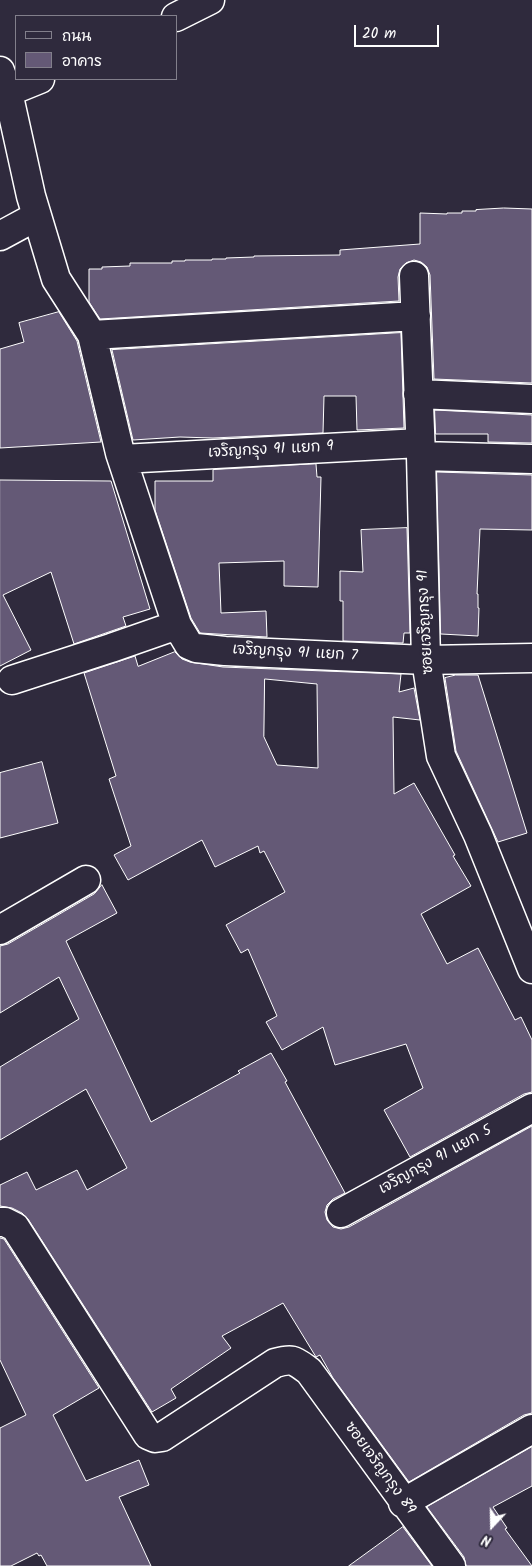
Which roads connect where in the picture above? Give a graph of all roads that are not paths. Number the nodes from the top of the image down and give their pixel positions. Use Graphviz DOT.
graph roads {
  1 [pos="210,0"];
  2 [pos="178,16"];
  3 [pos="22,80"];
  4 [pos="4,81"];
  5 [pos="37,216"];
  6 [pos="0,236"];
  7 [pos="414,276"];
  8 [pos="416,316"];
  9 [pos="92,335"];
  10 [pos="418,394"];
  11 [pos="532,399"];
  12 [pos="421,450"];
  13 [pos="122,459"];
  14 [pos="532,459"];
  15 [pos="177,625"];
  16 [pos="532,658"];
  17 [pos="426,660"];
  18 [pos="12,680"];
  19 [pos="86,880"];
  20 [pos="0,930"];
  21 [pos="532,969"];
  22 [pos="532,1108"];
  23 [pos="341,1213"];
  24 [pos="0,1222"];
  25 [pos="532,1429"];
  26 [pos="403,1503"];
  27 [pos="451,1566"];
  1 -- 2 [label="street"];
  3 -- 4 [label="street"];
  4 -- 5 [label="street, เจริญกรุง 91 แยก 7"];
  5 -- 6 [label="street"];
  5 -- 9 [label="street, เจริญกรุง 91 แยก 7"];
  7 -- 8 [label="street, ซอยเจริญกรุง 91"];
  8 -- 9 [label="street"];
  8 -- 10 [label="street, ซอยเจริญกรุง 91"];
  9 -- 13 [label="street, เจริญกรุง 91 แยก 7"];
  10 -- 11 [label="street"];
  10 -- 12 [label="street, ซอยเจริญกรุง 91"];
  12 -- 13 [label="street, เจริญกรุง 91 แยก 9"];
  12 -- 14 [label="street, เจริญกรุง 91 แยก 9"];
  12 -- 17 [label="street, ซอยเจริญกรุง 91"];
  13 -- 15 [label="street, เจริญกรุง 91 แยก 7"];
  15 -- 17 [label="street, เจริญกรุง 91 แยก 7"];
  15 -- 18 [label="street"];
  16 -- 17 [label="street, เจริญกรุง 91 แยก 7"];
  17 -- 21 [label="street, ซอยเจริญกรุง 91"];
  19 -- 20 [label="street"];
  22 -- 23 [label="street, เจริญกรุง 91 แยก 5"];
  24 -- 26 [label="street, ซอยเจริญกรุง 89"];
  25 -- 26 [label="street"];
  26 -- 27 [label="street, ซอยเจริญกรุง 89"];
}
